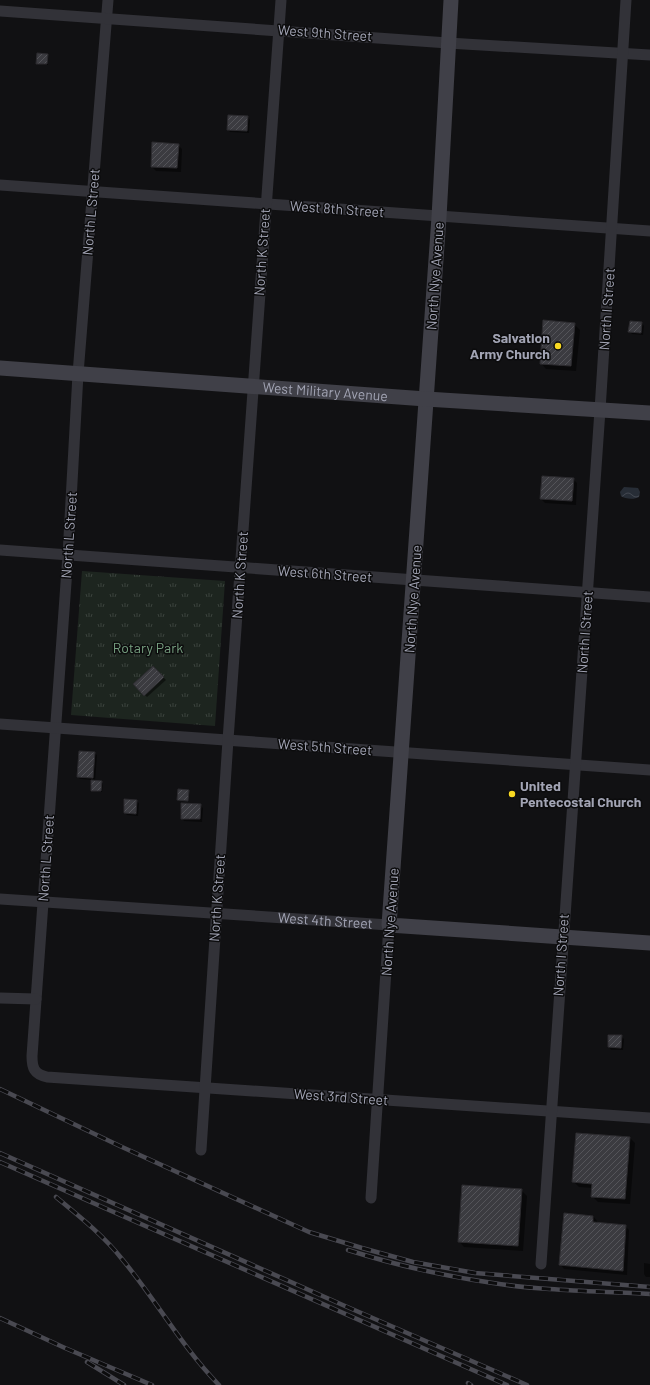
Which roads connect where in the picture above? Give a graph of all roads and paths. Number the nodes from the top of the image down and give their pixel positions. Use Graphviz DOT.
graph roads {
  1 [pos="108,0"];
  2 [pos="281,0"];
  3 [pos="451,0"];
  4 [pos="626,0"];
  5 [pos="0,11"];
  6 [pos="106,18"];
  7 [pos="279,30"];
  8 [pos="448,43"];
  9 [pos="622,53"];
  10 [pos="650,55"];
  11 [pos="0,185"];
  12 [pos="93,192"];
  13 [pos="265,204"];
  14 [pos="439,217"];
  15 [pos="612,228"];
  16 [pos="650,231"];
  17 [pos="0,368"];
  18 [pos="78,374"];
  19 [pos="254,387"];
  20 [pos="426,399"];
  21 [pos="600,410"];
  22 [pos="650,413"];
  23 [pos="0,550"];
  24 [pos="68,555"];
  25 [pos="241,568"];
  26 [pos="414,581"];
  27 [pos="588,592"];
  28 [pos="650,597"];
  29 [pos="0,724"];
  30 [pos="56,728"];
  31 [pos="228,740"];
  32 [pos="402,753"];
  33 [pos="575,765"];
  34 [pos="650,770"];
  35 [pos="0,899"];
  36 [pos="42,902"];
  37 [pos="216,914"];
  38 [pos="389,925"];
  39 [pos="563,937"];
  40 [pos="650,943"];
  41 [pos="0,998"];
  42 [pos="36,999"];
  43 [pos="34,1070"];
  44 [pos="204,1088"];
  45 [pos="378,1099"];
  46 [pos="550,1111"];
  47 [pos="650,1118"];
  48 [pos="201,1150"];
  49 [pos="371,1198"];
  50 [pos="541,1264"];
  1 -- 6 [label="street, North L Street"];
  2 -- 7 [label="street, North K Street"];
  3 -- 8 [label="street, North Nye Avenue"];
  4 -- 9 [label="street, North I Street"];
  5 -- 6 [label="street, West 9th Street"];
  6 -- 7 [label="street, West 9th Street"];
  6 -- 12 [label="street, North L Street"];
  7 -- 8 [label="street, West 9th Street"];
  7 -- 13 [label="street, North K Street"];
  8 -- 9 [label="street, West 9th Street"];
  8 -- 14 [label="street, North Nye Avenue"];
  9 -- 10 [label="street, West 9th Street"];
  9 -- 15 [label="street, North I Street"];
  11 -- 12 [label="street, West 8th Street"];
  12 -- 13 [label="street, West 8th Street"];
  12 -- 18 [label="street, North L Street"];
  13 -- 14 [label="street, West 8th Street"];
  13 -- 19 [label="street, North K Street"];
  14 -- 15 [label="street, West 8th Street"];
  14 -- 20 [label="street, North Nye Avenue"];
  15 -- 16 [label="street, West 8th Street"];
  15 -- 21 [label="street, North I Street"];
  17 -- 18 [label="street, West Military Avenue"];
  18 -- 19 [label="street, West Military Avenue"];
  18 -- 24 [label="street, North L Street"];
  19 -- 20 [label="street, West Military Avenue"];
  19 -- 25 [label="street, North K Street"];
  20 -- 21 [label="street, West Military Avenue"];
  20 -- 26 [label="street, North Nye Avenue"];
  21 -- 22 [label="street, West Military Avenue"];
  21 -- 27 [label="street, North I Street"];
  23 -- 24 [label="street, West 6th Street"];
  24 -- 25 [label="street, West 6th Street"];
  24 -- 30 [label="street, North L Street"];
  25 -- 26 [label="street, West 6th Street"];
  25 -- 31 [label="street, North K Street"];
  26 -- 27 [label="street, West 6th Street"];
  26 -- 32 [label="street, North Nye Avenue"];
  27 -- 28 [label="street, West 6th Street"];
  27 -- 33 [label="street, North I Street"];
  29 -- 30 [label="street, West 5th Street"];
  30 -- 31 [label="street, West 5th Street"];
  30 -- 36 [label="street, North L Street"];
  31 -- 32 [label="street, West 5th Street"];
  31 -- 37 [label="street, North K Street"];
  32 -- 33 [label="street, West 5th Street"];
  32 -- 38 [label="street, North Nye Avenue"];
  33 -- 34 [label="street, West 5th Street"];
  33 -- 39 [label="street, North I Street"];
  35 -- 36 [label="street, West 4th Street"];
  36 -- 37 [label="street, West 4th Street"];
  36 -- 42 [label="street, North L Street"];
  37 -- 38 [label="street, West 4th Street"];
  37 -- 44 [label="street, North K Street"];
  38 -- 39 [label="street, West 4th Street"];
  38 -- 45 [label="street, North Nye Avenue"];
  39 -- 40 [label="street, West 4th Street"];
  39 -- 46 [label="street, North I Street"];
  41 -- 42 [label="street"];
  42 -- 43 [label="street, North L Street"];
  43 -- 44 [label="street, West 3rd Street"];
  44 -- 45 [label="street, West 3rd Street"];
  44 -- 48 [label="street, North K Street"];
  45 -- 46 [label="street, West 3rd Street"];
  45 -- 49 [label="street, North Nye Avenue"];
  46 -- 47 [label="street, West 3rd Street"];
  46 -- 50 [label="street, North I Street"];
}
